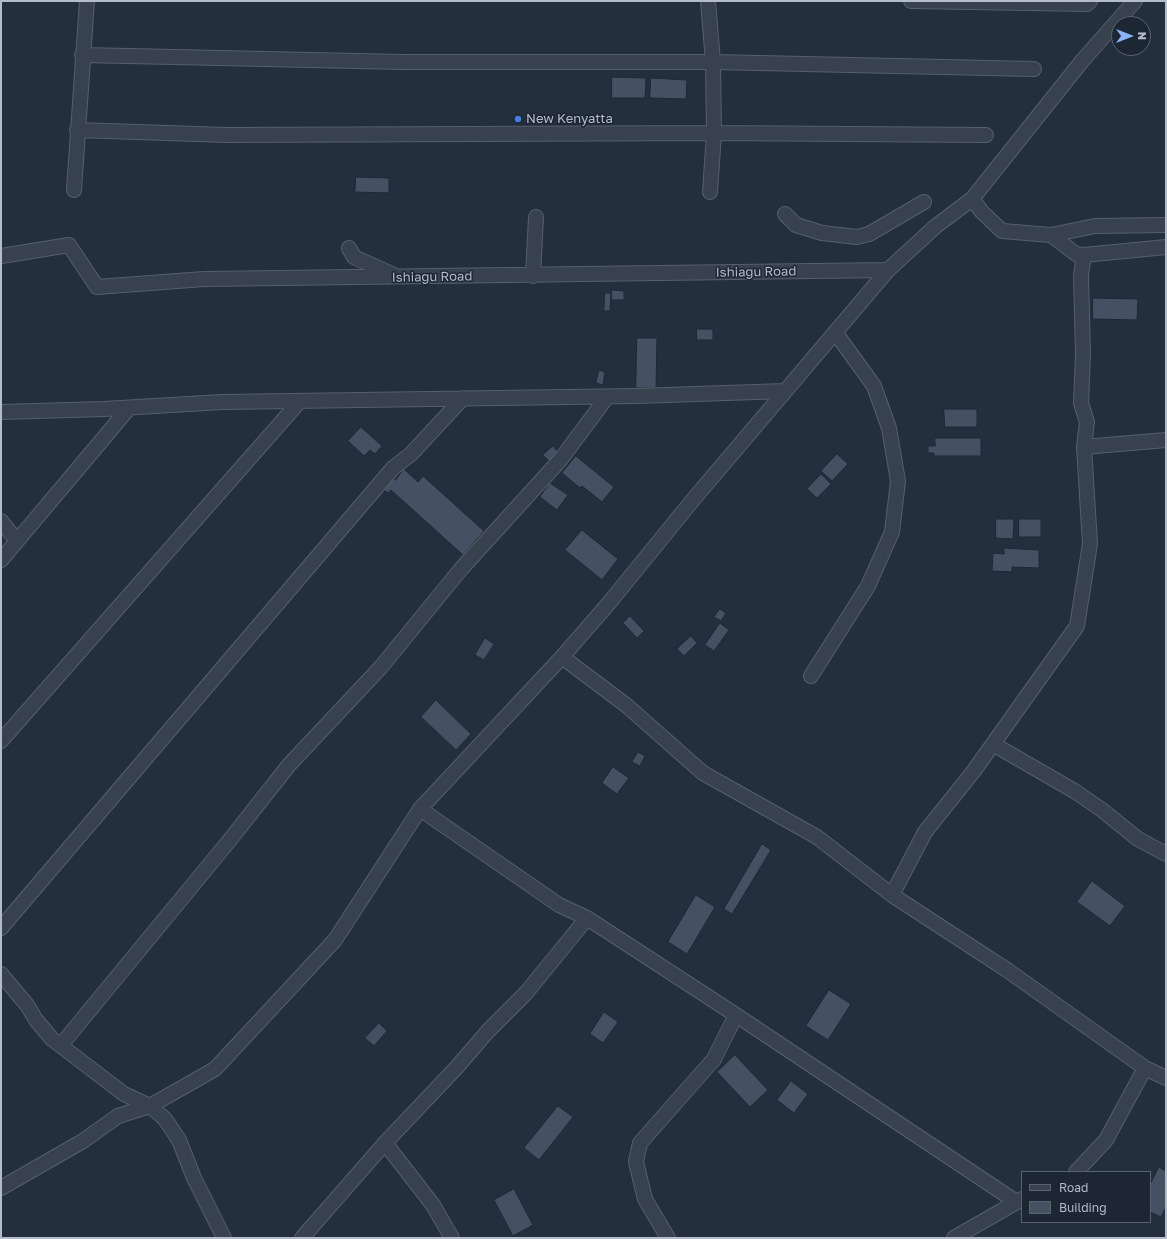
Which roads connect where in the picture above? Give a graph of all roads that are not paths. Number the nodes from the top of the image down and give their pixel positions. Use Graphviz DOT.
graph roads {
  1 [pos="87,1"];
  2 [pos="708,1"];
  3 [pos="911,1"];
  4 [pos="1090,1"];
  5 [pos="1135,1"];
  6 [pos="82,55"];
  7 [pos="713,62"];
  8 [pos="1034,69"];
  9 [pos="77,130"];
  10 [pos="714,132"];
  11 [pos="986,135"];
  12 [pos="74,190"];
  13 [pos="710,192"];
  14 [pos="972,199"];
  15 [pos="924,202"];
  16 [pos="785,214"];
  17 [pos="536,217"];
  18 [pos="1166,225"];
  19 [pos="1051,235"];
  20 [pos="1166,247"];
  21 [pos="349,248"];
  22 [pos="1084,255"];
  23 [pos="1,256"];
  24 [pos="888,270"];
  25 [pos="533,276"];
  26 [pos="400,277"];
  27 [pos="835,332"];
  28 [pos="785,391"];
  29 [pos="607,397"];
  30 [pos="463,398"];
  31 [pos="300,401"];
  32 [pos="129,408"];
  33 [pos="5,412"];
  34 [pos="1166,440"];
  35 [pos="1084,447"];
  36 [pos="1,521"];
  37 [pos="17,541"];
  38 [pos="1,560"];
  39 [pos="562,657"];
  40 [pos="811,676"];
  41 [pos="1,741"];
  42 [pos="993,744"];
  43 [pos="420,809"];
  44 [pos="1166,854"];
  45 [pos="892,894"];
  46 [pos="588,918"];
  47 [pos="1,928"];
  48 [pos="2,976"];
  49 [pos="736,1015"];
  50 [pos="61,1045"];
  51 [pos="1145,1068"];
  52 [pos="1166,1078"];
  53 [pos="150,1106"];
  54 [pos="385,1143"];
  55 [pos="1077,1171"];
  56 [pos="1,1188"];
  57 [pos="1018,1200"];
  58 [pos="224,1238"];
  59 [pos="302,1238"];
  60 [pos="452,1238"];
  61 [pos="668,1238"];
  62 [pos="954,1238"];
  1 -- 6 [label="street"];
  2 -- 7 [label="street"];
  3 -- 4 [label="street"];
  5 -- 14 [label="street"];
  6 -- 7 [label="street"];
  6 -- 9 [label="street"];
  7 -- 8 [label="street"];
  7 -- 10 [label="street"];
  9 -- 10 [label="street"];
  9 -- 12 [label="street"];
  10 -- 11 [label="street"];
  10 -- 13 [label="street"];
  14 -- 19 [label="street"];
  14 -- 24 [label="street"];
  15 -- 16 [label="street"];
  17 -- 25 [label="street"];
  18 -- 19 [label="street"];
  19 -- 22 [label="street"];
  20 -- 22 [label="street"];
  21 -- 26 [label="street"];
  22 -- 35 [label="street"];
  23 -- 26 [label="street, Ishiagu Road"];
  24 -- 25 [label="street, Ishiagu Road"];
  24 -- 27 [label="street"];
  25 -- 26 [label="street, Ishiagu Road"];
  27 -- 28 [label="street"];
  27 -- 40 [label="street"];
  28 -- 29 [label="street"];
  28 -- 39 [label="street"];
  29 -- 30 [label="street"];
  29 -- 50 [label="street"];
  30 -- 31 [label="street"];
  30 -- 47 [label="street"];
  31 -- 32 [label="street"];
  31 -- 41 [label="street"];
  32 -- 33 [label="street"];
  32 -- 37 [label="street"];
  34 -- 35 [label="street"];
  35 -- 42 [label="street"];
  36 -- 37 [label="street"];
  37 -- 38 [label="street"];
  39 -- 43 [label="street"];
  39 -- 45 [label="street"];
  42 -- 44 [label="street"];
  42 -- 45 [label="street"];
  43 -- 46 [label="street"];
  43 -- 53 [label="street"];
  45 -- 51 [label="street"];
  46 -- 49 [label="street"];
  46 -- 54 [label="street"];
  48 -- 50 [label="street"];
  49 -- 57 [label="street"];
  49 -- 61 [label="street"];
  50 -- 53 [label="street"];
  51 -- 52 [label="street"];
  51 -- 55 [label="street"];
  53 -- 56 [label="street"];
  53 -- 58 [label="street"];
  54 -- 59 [label="street"];
  54 -- 60 [label="street"];
  57 -- 62 [label="street"];
}
